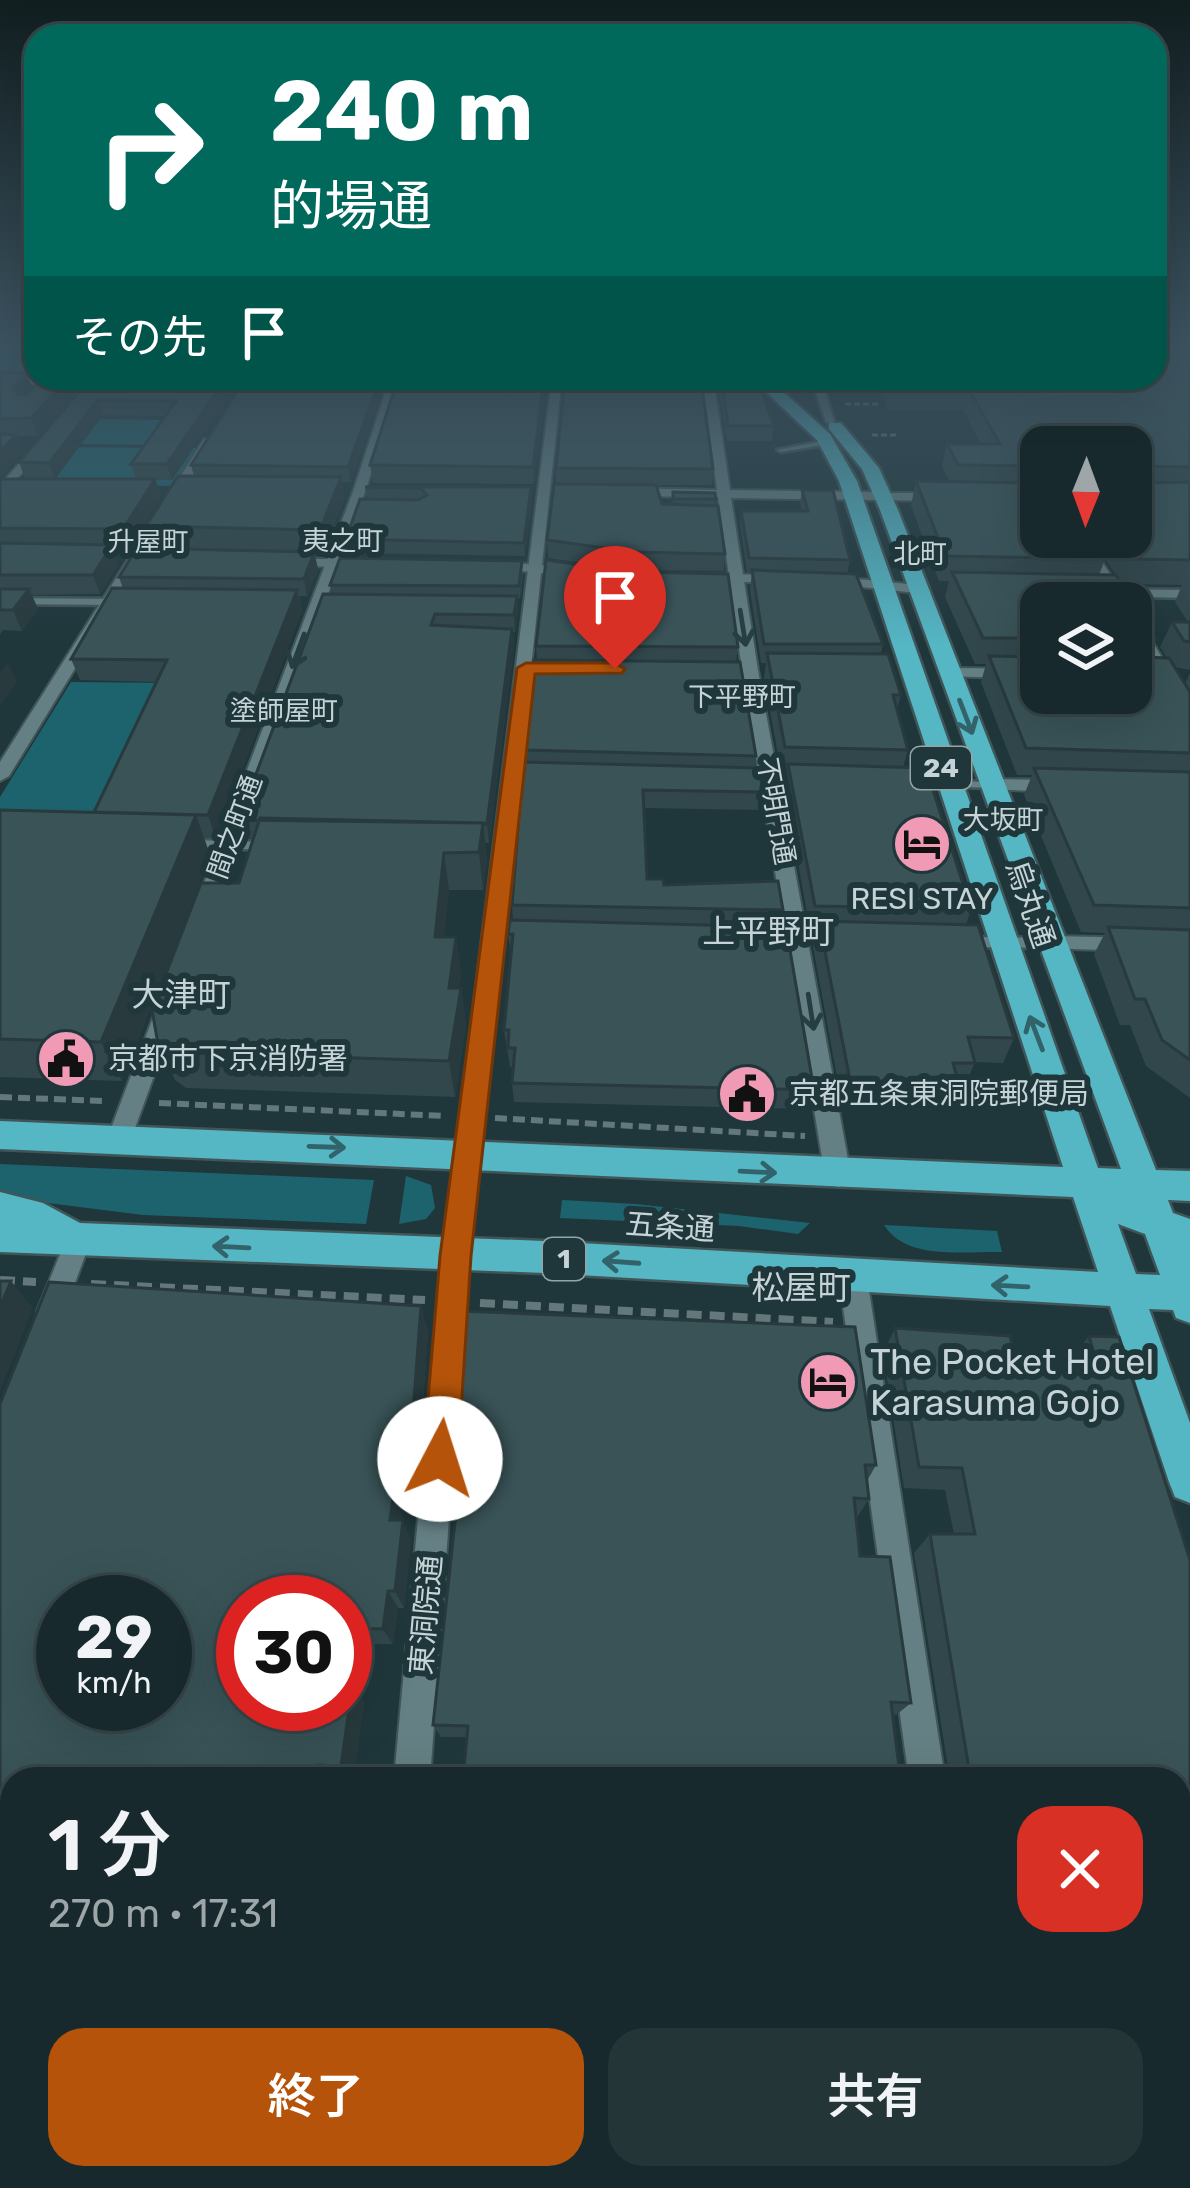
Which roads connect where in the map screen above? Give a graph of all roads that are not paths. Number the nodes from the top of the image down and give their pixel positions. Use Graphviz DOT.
graph roads {
  1 [pos="46,441"];
  2 [pos="208,441"];
  3 [pos="375,441"];
  4 [pos="551,441"];
  5 [pos="719,441"];
  6 [pos="817,441"];
  7 [pos="832,441"];
  8 [pos="839,441"];
  9 [pos="22,444"];
  10 [pos="43,444"];
  11 [pos="784,451"];
  12 [pos="28,487"];
  13 [pos="158,488"];
  14 [pos="180,488"];
  15 [pos="202,488"];
  16 [pos="338,489"];
  17 [pos="383,489"];
  18 [pos="3,490"];
  19 [pos="616,491"];
  20 [pos="663,492"];
  21 [pos="723,493"];
  22 [pos="851,494"];
  23 [pos="882,496"];
  24 [pos="950,497"];
  25 [pos="357,498"];
  26 [pos="375,506"];
  27 [pos="664,515"];
  28 [pos="706,515"];
  29 [pos="727,516"];
  30 [pos="112,557"];
  31 [pos="134,558"];
  32 [pos="156,558"];
  33 [pos="266,561"];
  34 [pos="332,563"];
  35 [pos="377,563"];
  36 [pos="469,565"];
  37 [pos="538,566"];
  38 [pos="597,574"];
  39 [pos="689,577"];
  40 [pos="736,578"];
  41 [pos="797,579"];
  42 [pos="818,580"];
  43 [pos="880,584"];
  44 [pos="927,591"];
  45 [pos="1190,594"];
  46 [pos="1152,596"];
  47 [pos="0,601"];
  48 [pos="108,602"];
  49 [pos="131,602"];
  50 [pos="292,604"];
  51 [pos="315,604"];
  52 [pos="337,604"];
  53 [pos="1152,667"];
  54 [pos="728,670"];
  55 [pos="750,670"];
  56 [pos="773,670"];
  57 [pos="949,673"];
  58 [pos="1020,674"];
  59 [pos="1156,676"];
  60 [pos="1190,676"];
  61 [pos="1190,717"];
  62 [pos="0,776"];
  63 [pos="747,781"];
  64 [pos="771,782"];
  65 [pos="794,782"];
  66 [pos="907,783"];
  67 [pos="946,784"];
  68 [pos="992,784"];
  69 [pos="1080,786"];
  70 [pos="183,844"];
  71 [pos="228,845"];
  72 [pos="274,846"];
  73 [pos="197,928"];
  74 [pos="776,939"];
  75 [pos="800,939"];
  76 [pos="822,940"];
  77 [pos="956,942"];
  78 [pos="1001,943"];
  79 [pos="1052,944"];
  80 [pos="1190,946"];
  81 [pos="174,992"];
  82 [pos="0,1135"];
  83 [pos="119,1139"];
  84 [pos="467,1154"];
  85 [pos="838,1176"];
  86 [pos="1089,1183"];
  87 [pos="1144,1185"];
  88 [pos="1190,1186"];
  89 [pos="0,1207"];
  90 [pos="1175,1231"];
  91 [pos="0,1236"];
  92 [pos="78,1240"];
  93 [pos="455,1256"];
  94 [pos="853,1278"];
  95 [pos="1127,1292"];
  96 [pos="1188,1298"];
  97 [pos="40,1340"];
  98 [pos="1190,1482"];
  99 [pos="413,1767"];
  100 [pos="925,1767"];
  1 -- 10 [label="street"];
  2 -- 14 [label="street"];
  3 -- 25 [label="street, 間之町通"];
  4 -- 37 [label="street, 東洞院通"];
  5 -- 21 [label="street, 不明門通"];
  6 -- 11 [label="lane"];
  7 -- 22 [label="highway, 烏丸通 / 24"];
  8 -- 23 [label="highway, 烏丸通 / 24"];
  9 -- 10 [label="street"];
  10 -- 18 [label="street"];
  12 -- 18 [label="street"];
  13 -- 14 [label="street"];
  14 -- 15 [label="street"];
  14 -- 31 [label="street"];
  16 -- 25 [label="street"];
  17 -- 25 [label="street"];
  19 -- 20 [label="street"];
  20 -- 21 [label="street"];
  20 -- 27 [label="lane"];
  21 -- 22 [label="street"];
  21 -- 29 [label="street, 不明門通"];
  22 -- 23 [label="street"];
  22 -- 43 [label="highway, 烏丸通 / 24"];
  23 -- 24 [label="street"];
  23 -- 44 [label="highway, 烏丸通 / 24"];
  25 -- 26 [label="lane"];
  25 -- 34 [label="street, 間之町通"];
  28 -- 29 [label="lane"];
  29 -- 40 [label="street, 不明門通"];
  30 -- 31 [label="street"];
  31 -- 32 [label="street"];
  31 -- 48 [label="street"];
  33 -- 34 [label="street"];
  34 -- 35 [label="street"];
  34 -- 51 [label="street, 間之町通"];
  36 -- 37 [label="street"];
  37 -- 38 [label="street"];
  37 -- 84 [label="street, 東洞院通"];
  39 -- 40 [label="street"];
  40 -- 41 [label="street"];
  40 -- 55 [label="street, 不明門通, one-way"];
  42 -- 43 [label="street"];
  43 -- 44 [label="street"];
  43 -- 67 [label="highway, 烏丸通 / 24"];
  44 -- 57 [label="highway, 烏丸通 / 24"];
  45 -- 46 [label="street"];
  47 -- 48 [label="lane"];
  48 -- 49 [label="lane"];
  48 -- 62 [label="street"];
  50 -- 51 [label="lane"];
  51 -- 52 [label="lane"];
  51 -- 71 [label="street, 間之町通, one-way"];
  53 -- 59 [label="street"];
  54 -- 55 [label="lane"];
  55 -- 56 [label="lane"];
  55 -- 64 [label="street, 不明門通"];
  57 -- 58 [label="street"];
  57 -- 68 [label="highway, 烏丸通 / 24, one-way"];
  59 -- 60 [label="street"];
  59 -- 61 [label="street"];
  63 -- 64 [label="lane"];
  64 -- 65 [label="lane"];
  64 -- 75 [label="street, 不明門通"];
  66 -- 67 [label="lane"];
  67 -- 68 [label="lane"];
  67 -- 78 [label="highway, 烏丸通 / 24"];
  68 -- 69 [label="street"];
  68 -- 79 [label="highway, 烏丸通 / 24"];
  70 -- 71 [label="lane"];
  71 -- 72 [label="lane"];
  71 -- 73 [label="street, 間之町通"];
  74 -- 75 [label="lane"];
  75 -- 76 [label="lane"];
  75 -- 85 [label="street, 不明門通, one-way"];
  77 -- 78 [label="lane"];
  78 -- 79 [label="lane"];
  86 -- 78 [label="highway, 烏丸通 / 24, one-way"];
  79 -- 80 [label="street"];
  79 -- 87 [label="highway, 烏丸通 / 24"];
  81 -- 83 [label="street"];
  82 -- 83 [label="highway, 五条通"];
  83 -- 84 [label="highway, 五条通, one-way"];
  84 -- 85 [label="highway, 五条通, one-way"];
  84 -- 93 [label="street, 東洞院通"];
  85 -- 86 [label="highway, 五条通"];
  86 -- 87 [label="highway, 五条通"];
  86 -- 90 [label="highway"];
  86 -- 95 [label="highway, 烏丸通 / 24"];
  87 -- 88 [label="highway, 五条通"];
  87 -- 90 [label="highway, 烏丸通 / 24"];
  89 -- 92 [label="highway"];
  90 -- 96 [label="highway, 烏丸通 / 24"];
  91 -- 92 [label="highway, 五条通 / 1"];
  93 -- 92 [label="highway, 五条通 / 1, one-way"];
  92 -- 97 [label="street"];
  94 -- 93 [label="highway, 五条通 / 1, one-way"];
  93 -- 99 [label="street, 東洞院通"];
  95 -- 94 [label="highway, 五条通 / 1, one-way"];
  94 -- 100 [label="street"];
  95 -- 96 [label="highway, 五条通 / 1"];
  95 -- 98 [label="highway, 烏丸通"];
}
